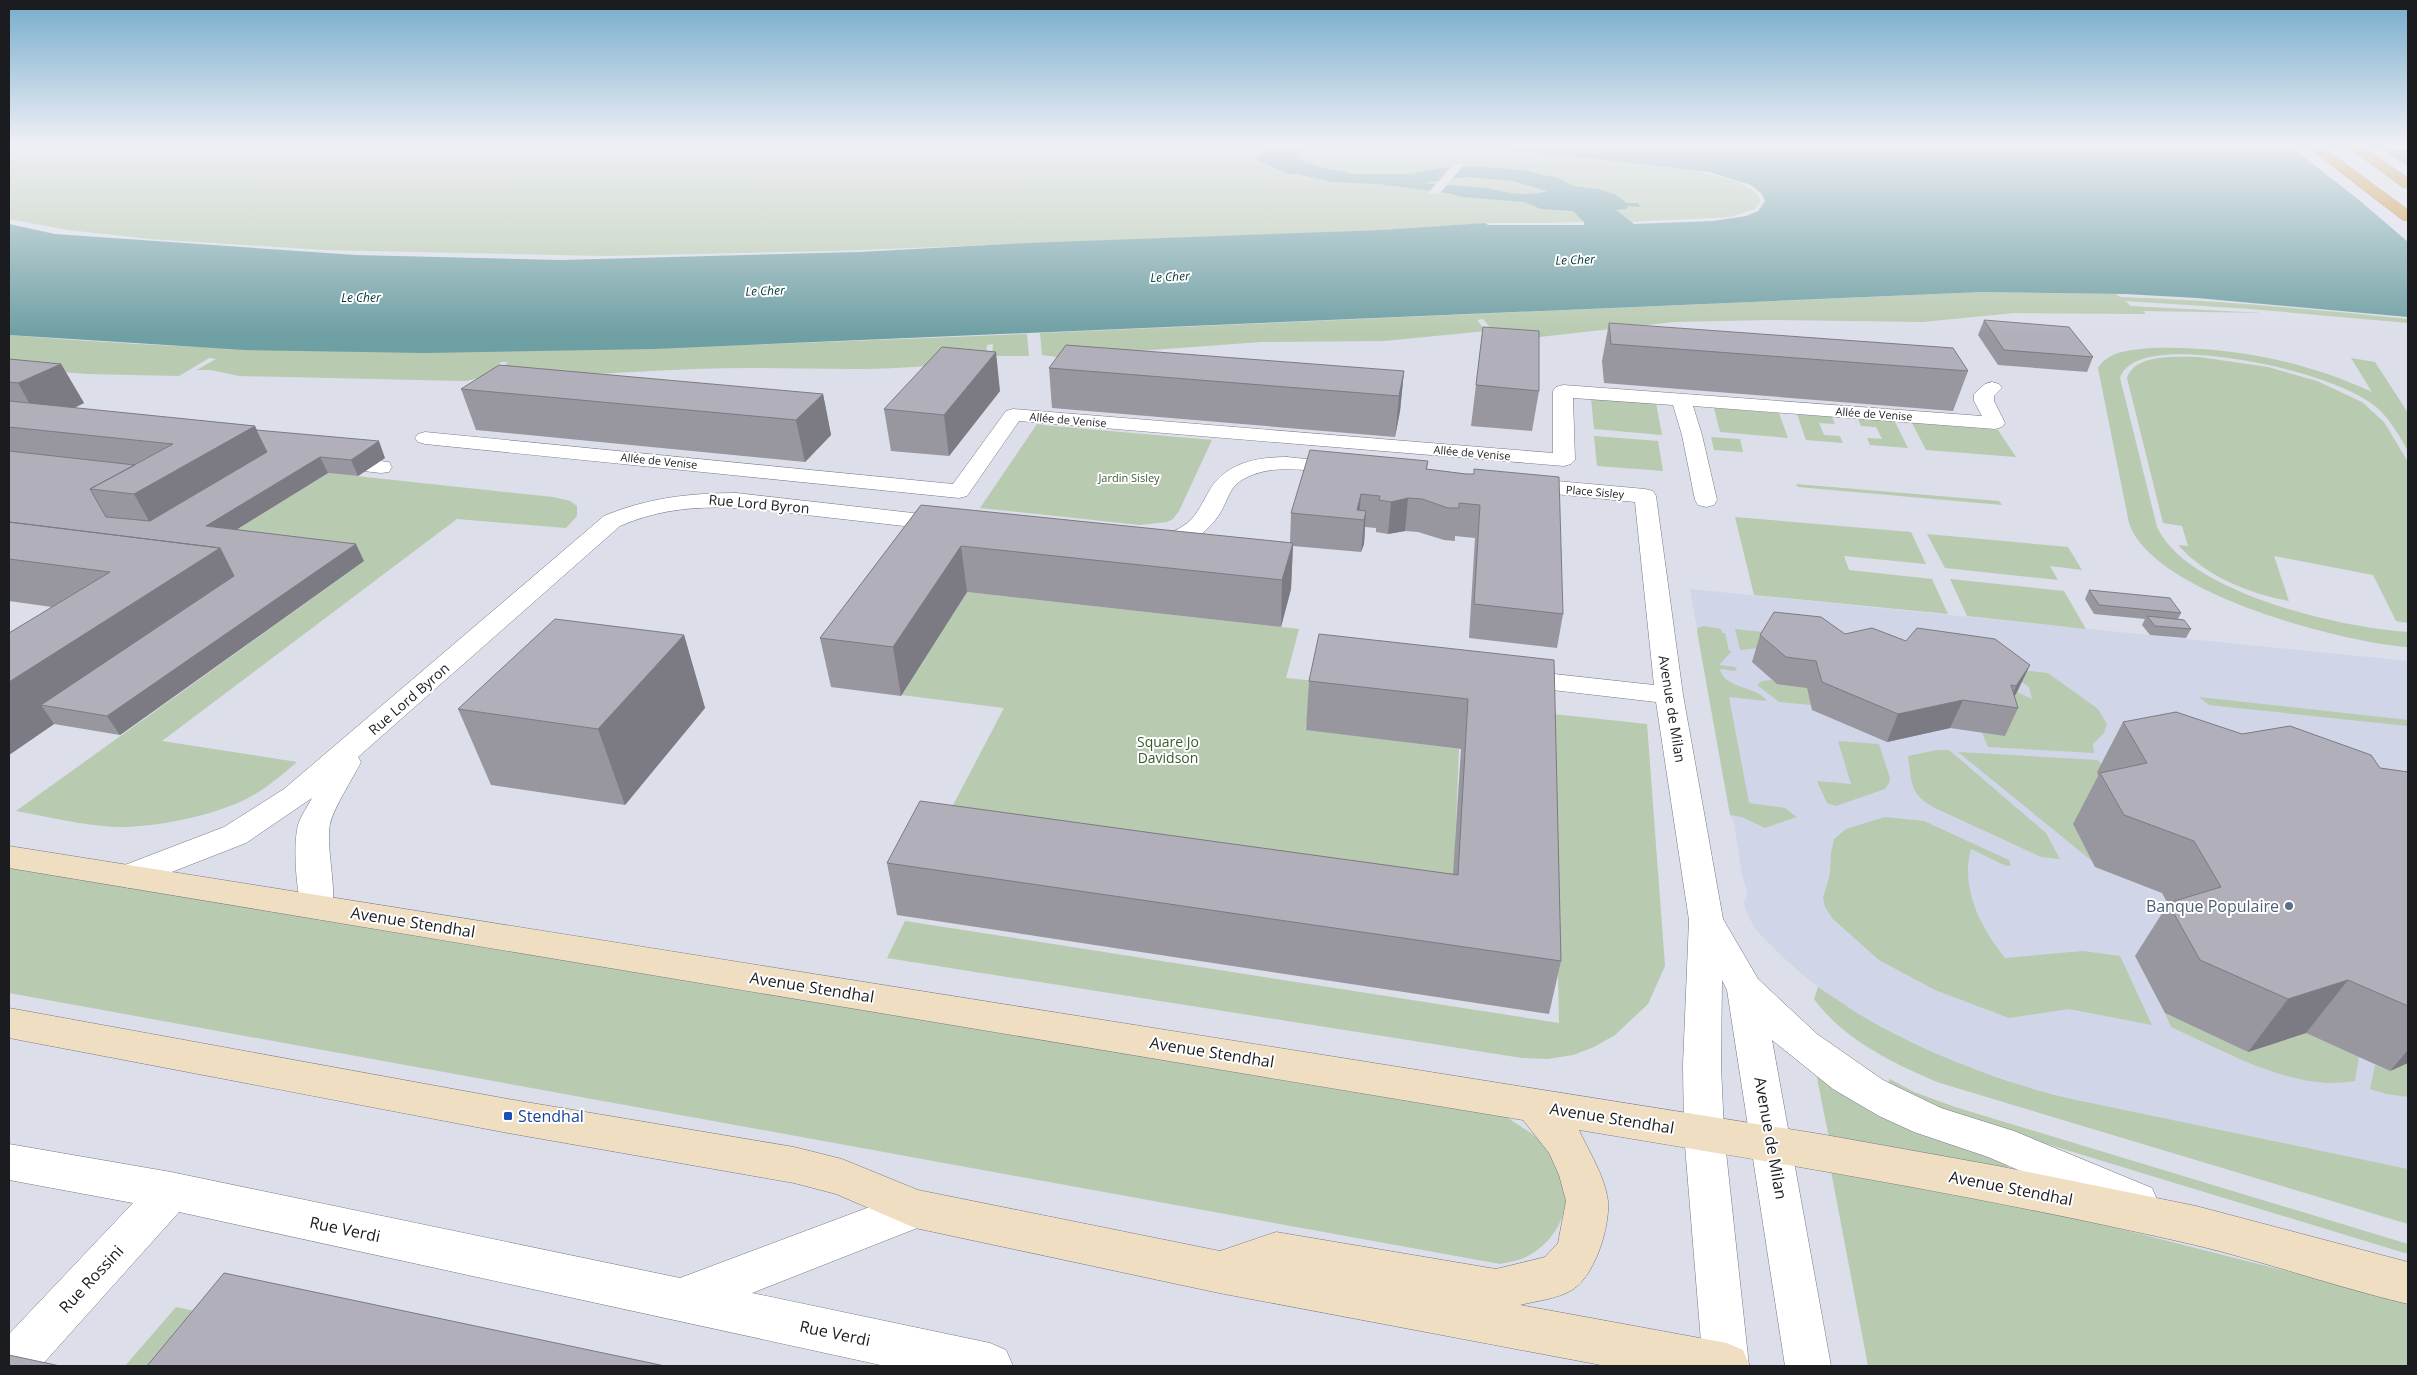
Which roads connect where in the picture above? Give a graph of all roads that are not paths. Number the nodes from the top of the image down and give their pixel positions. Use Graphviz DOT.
graph roads {
  1 [pos="2395,207"];
  2 [pos="2408,217"];
  3 [pos="1992,388"];
  4 [pos="1681,400"];
  5 [pos="426,438"];
  6 [pos="317,461"];
  7 [pos="381,467"];
  8 [pos="1360,470"];
  9 [pos="1503,483"];
  10 [pos="1645,496"];
  11 [pos="1706,500"];
  12 [pos="973,527"];
  13 [pos="1135,543"];
  14 [pos="1494,676"];
  15 [pos="1669,695"];
  16 [pos="354,748"];
  17 [pos="9,857"];
  18 [pos="129,876"];
  19 [pos="317,907"];
  20 [pos="1706,920"];
  21 [pos="1745,988"];
  22 [pos="9,1023"];
  23 [pos="1534,1105"];
  24 [pos="1704,1133"];
  25 [pos="1773,1144"];
  26 [pos="9,1162"];
  27 [pos="171,1191"];
  28 [pos="915,1209"];
  29 [pos="2196,1226"];
  30 [pos="1218,1272"];
  31 [pos="2408,1283"];
  32 [pos="680,1300"];
  33 [pos="10,1366"];
  34 [pos="990,1366"];
  35 [pos="1726,1366"];
  36 [pos="1808,1366"];
  1 -- 2 [label="highway"];
  3 -- 4 [label="street, Allée de Venise"];
  4 -- 5 [label="street, Allée de Venise"];
  4 -- 11 [label="street"];
  6 -- 7 [label="street"];
  8 -- 13 [label="street"];
  9 -- 10 [label="street, Place Sisley"];
  10 -- 15 [label="street, Avenue de Milan"];
  12 -- 16 [label="street, Rue Lord Byron"];
  14 -- 15 [label="street"];
  15 -- 20 [label="street, Avenue de Milan"];
  16 -- 18 [label="street, Rue Lord Byron"];
  16 -- 19 [label="street, Rue Lord Byron"];
  17 -- 18 [label="street, Avenue Stendhal"];
  18 -- 19 [label="street, Avenue Stendhal"];
  19 -- 23 [label="street, Avenue Stendhal"];
  20 -- 21 [label="street, Avenue de Milan"];
  20 -- 24 [label="street, Avenue de Milan"];
  21 -- 25 [label="street, Avenue de Milan"];
  21 -- 29 [label="street"];
  22 -- 28 [label="street"];
  23 -- 24 [label="street, Avenue Stendhal"];
  23 -- 30 [label="street"];
  24 -- 25 [label="street, Avenue Stendhal"];
  24 -- 35 [label="street, Avenue de Milan"];
  25 -- 29 [label="street, Avenue Stendhal"];
  25 -- 36 [label="street, Avenue de Milan"];
  26 -- 27 [label="street, Rue Verdi"];
  27 -- 32 [label="street, Rue Verdi"];
  27 -- 33 [label="street, Rue Rossini"];
  28 -- 30 [label="street"];
  28 -- 32 [label="street"];
  29 -- 31 [label="street, Avenue Stendhal"];
  30 -- 35 [label="street"];
  32 -- 34 [label="street, Rue Verdi"];
}
